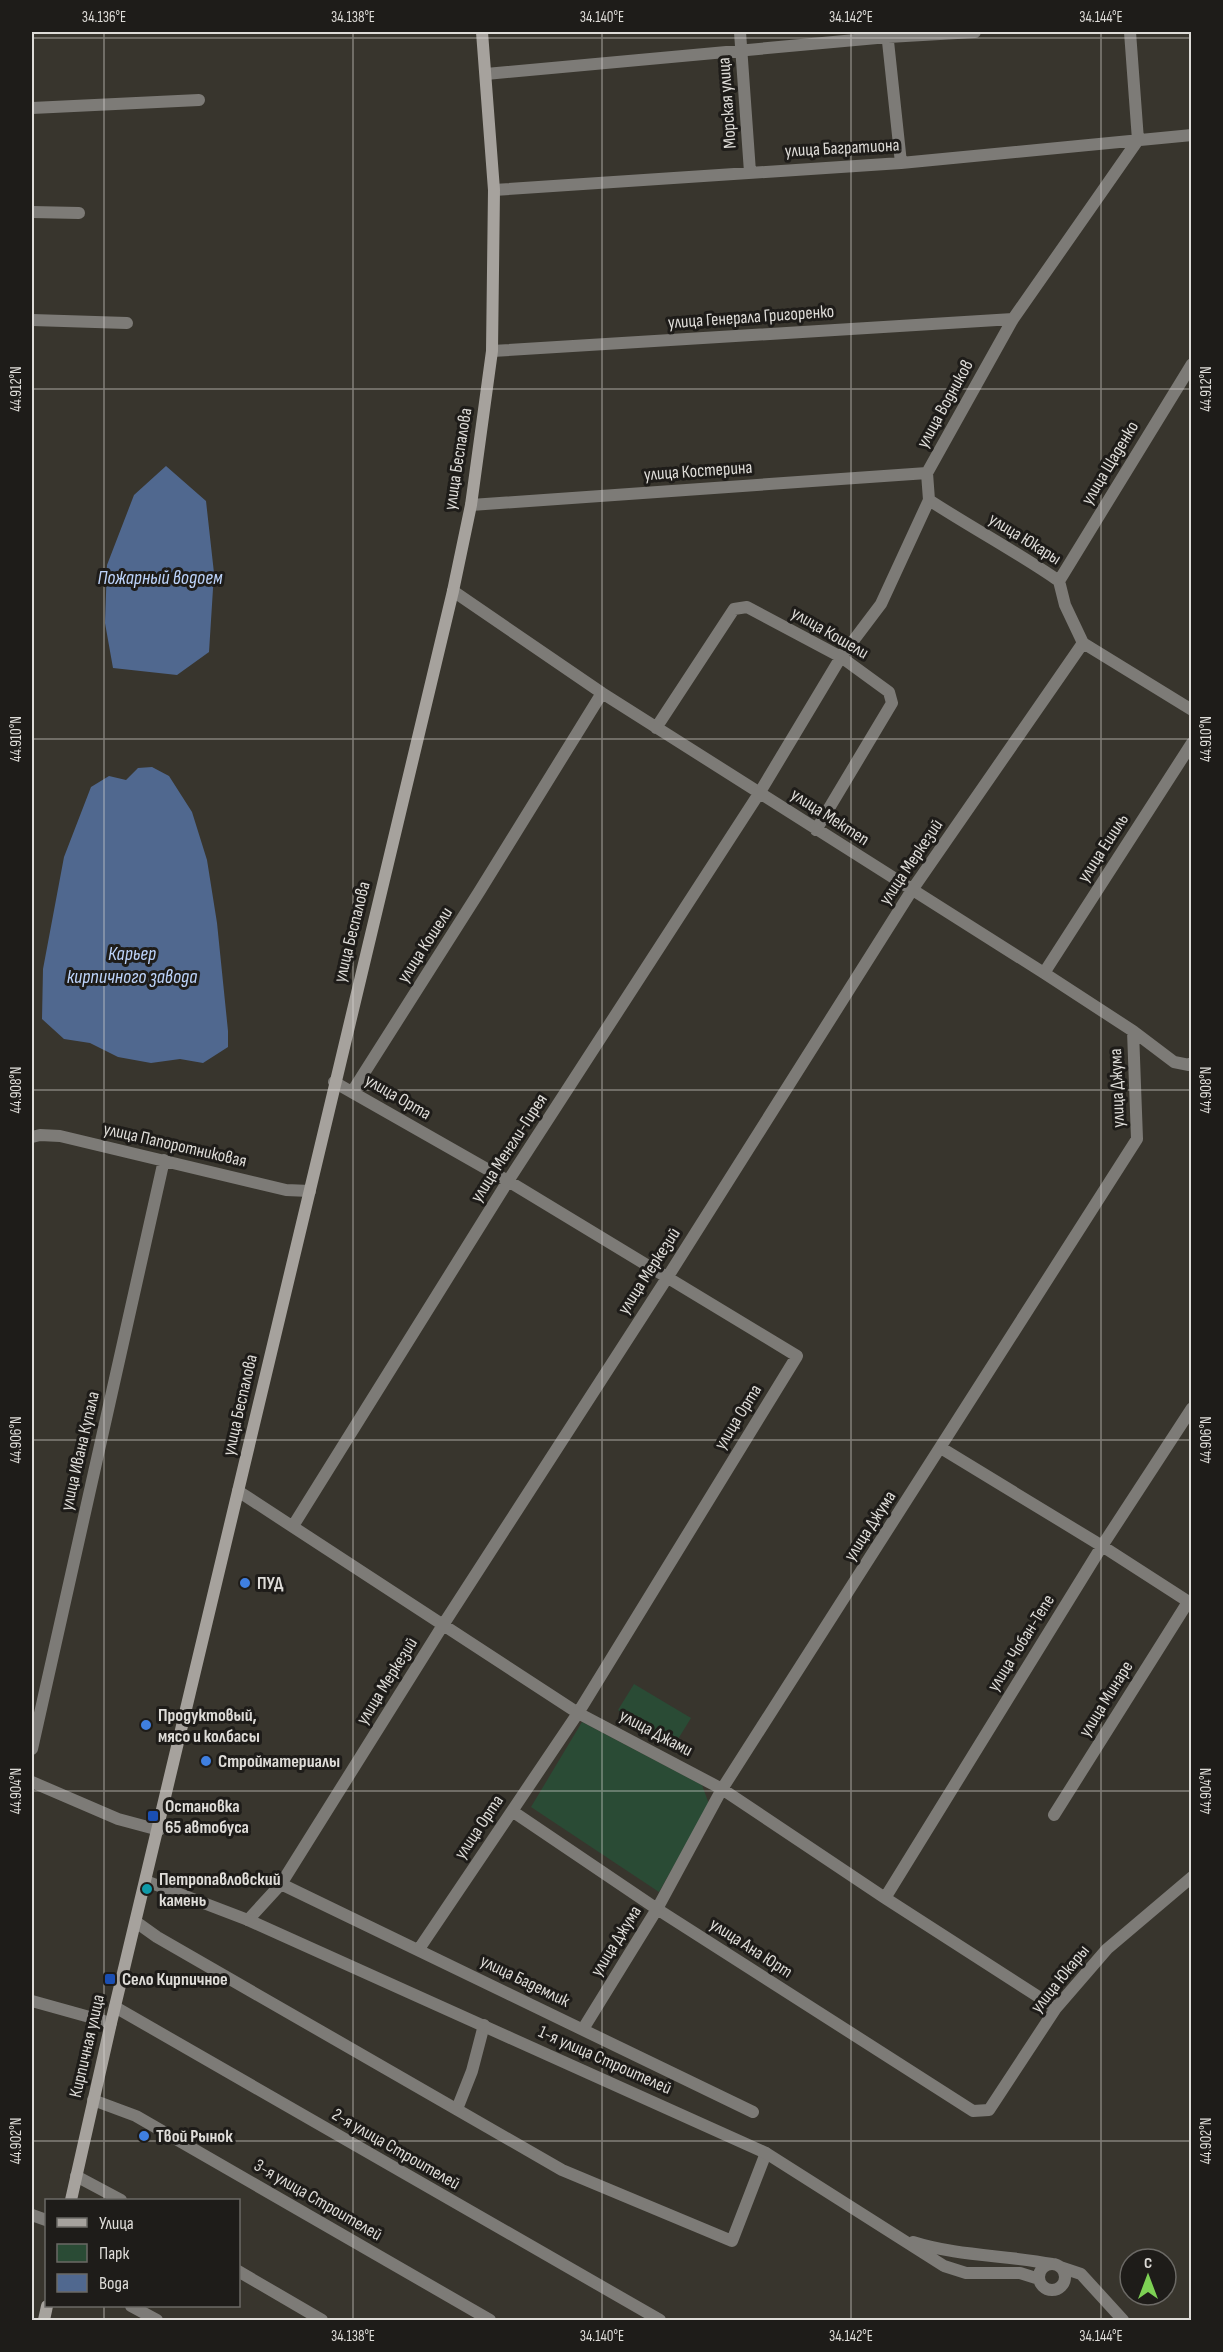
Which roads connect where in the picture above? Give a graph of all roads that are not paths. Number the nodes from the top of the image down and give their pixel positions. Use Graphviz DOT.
graph roads {
  1 [pos="482,32"];
  2 [pos="740,32"];
  3 [pos="975,32"];
  4 [pos="1130,32"];
  5 [pos="888,34"];
  6 [pos="742,52"];
  7 [pos="486,74"];
  8 [pos="199,100"];
  9 [pos="32,108"];
  10 [pos="1191,135"];
  11 [pos="1138,140"];
  12 [pos="901,163"];
  13 [pos="750,172"];
  14 [pos="494,190"];
  15 [pos="32,212"];
  16 [pos="79,213"];
  17 [pos="1013,319"];
  18 [pos="32,320"];
  19 [pos="126,323"];
  20 [pos="492,351"];
  21 [pos="1191,364"];
  22 [pos="927,473"];
  23 [pos="929,500"];
  24 [pos="471,505"];
  25 [pos="1059,582"];
  26 [pos="453,591"];
  27 [pos="1083,643"];
  28 [pos="841,657"];
  29 [pos="602,693"];
  30 [pos="1191,710"];
  31 [pos="656,728"];
  32 [pos="1191,742"];
  33 [pos="760,792"];
  34 [pos="816,830"];
  35 [pos="912,890"];
  36 [pos="1044,973"];
  37 [pos="1133,1031"];
  38 [pos="1191,1063"];
  39 [pos="334,1082"];
  40 [pos="352,1092"];
  41 [pos="32,1137"];
  42 [pos="164,1160"];
  43 [pos="508,1180"];
  44 [pos="310,1191"];
  45 [pos="667,1278"];
  46 [pos="1191,1408"];
  47 [pos="941,1448"];
  48 [pos="238,1491"];
  49 [pos="293,1526"];
  50 [pos="1102,1546"];
  51 [pos="1190,1603"];
  52 [pos="443,1624"];
  53 [pos="578,1713"];
  54 [pos="32,1749"];
  55 [pos="32,1782"];
  56 [pos="722,1789"];
  57 [pos="512,1811"];
  58 [pos="1054,1815"];
  59 [pos="159,1830"];
  60 [pos="1191,1877"];
  61 [pos="146,1881"];
  62 [pos="281,1884"];
  63 [pos="885,1898"];
  64 [pos="657,1909"];
  65 [pos="248,1920"];
  66 [pos="136,1922"];
  67 [pos="419,1949"];
  68 [pos="32,2001"];
  69 [pos="115,2007"];
  70 [pos="1056,2008"];
  71 [pos="111,2023"];
  72 [pos="484,2025"];
  73 [pos="582,2029"];
  74 [pos="93,2100"];
  75 [pos="457,2109"];
  76 [pos="973,2111"];
  77 [pos="753,2112"];
  78 [pos="766,2152"];
  79 [pos="76,2176"];
  80 [pos="71,2199"];
  81 [pos="119,2199"];
  82 [pos="884,2228"];
  83 [pos="1056,2265"];
  84 [pos="240,2272"];
  85 [pos="1081,2274"];
  86 [pos="1039,2279"];
  87 [pos="1059,2288"];
  88 [pos="133,2307"];
  89 [pos="157,2320"];
  90 [pos="322,2320"];
  91 [pos="490,2320"];
  92 [pos="660,2320"];
  93 [pos="1123,2320"];
  1 -- 7 [label="main road, улица Беспалова"];
  2 -- 6 [label="street, Морская улица"];
  3 -- 5 [label="street"];
  4 -- 11 [label="street"];
  5 -- 6 [label="street"];
  5 -- 12 [label="street"];
  6 -- 7 [label="street"];
  6 -- 13 [label="street, Морская улица"];
  7 -- 14 [label="main road, улица Беспалова"];
  8 -- 9 [label="street"];
  10 -- 11 [label="street, улица Багратиона"];
  11 -- 12 [label="street, улица Багратиона"];
  11 -- 17 [label="street, улица Водников"];
  12 -- 13 [label="street, улица Багратиона"];
  13 -- 14 [label="street, улица Багратиона"];
  14 -- 20 [label="main road, улица Беспалова"];
  15 -- 16 [label="street"];
  17 -- 20 [label="street, улица Генерала Григоренко"];
  17 -- 22 [label="street, улица Водников"];
  18 -- 19 [label="street"];
  20 -- 24 [label="main road, улица Беспалова"];
  21 -- 25 [label="street, улица Щаденко"];
  22 -- 23 [label="street, улица Водников"];
  22 -- 24 [label="street, улица Костерина"];
  23 -- 25 [label="street, улица Юкары"];
  23 -- 28 [label="street, улица Водников"];
  24 -- 26 [label="main road, улица Беспалова"];
  25 -- 27 [label="street, улица Юкары"];
  26 -- 29 [label="street, улица Мектеп"];
  26 -- 39 [label="main road, улица Беспалова"];
  27 -- 30 [label="street"];
  27 -- 35 [label="street, улица Меркезий"];
  28 -- 31 [label="street, улица Кошели"];
  28 -- 33 [label="street, улица Водников"];
  28 -- 34 [label="street, улица Кошели"];
  29 -- 31 [label="street, улица Мектеп"];
  29 -- 40 [label="street, улица Кошели"];
  31 -- 33 [label="street, улица Мектеп"];
  32 -- 36 [label="street, улица Ешиль"];
  33 -- 34 [label="street, улица Мектеп"];
  33 -- 43 [label="street, улица Менгли-Гирея"];
  34 -- 35 [label="street, улица Мектеп"];
  35 -- 36 [label="street, улица Мектеп"];
  35 -- 45 [label="street, улица Меркезий"];
  36 -- 37 [label="street, улица Мектеп"];
  37 -- 38 [label="street, улица Мектеп"];
  37 -- 47 [label="street, улица Джума"];
  39 -- 40 [label="street, улица Орта"];
  39 -- 44 [label="main road, улица Беспалова"];
  40 -- 43 [label="street, улица Орта"];
  41 -- 42 [label="street, улица Папоротниковая"];
  42 -- 44 [label="street, улица Папоротниковая"];
  42 -- 54 [label="street, улица Ивана Купала"];
  43 -- 45 [label="street, улица Орта"];
  43 -- 49 [label="street, улица Менгли-Гирея"];
  44 -- 48 [label="main road, улица Беспалова"];
  45 -- 52 [label="street, улица Меркезий"];
  45 -- 53 [label="street, улица Орта"];
  46 -- 50 [label="street, улица Чобан-Тепе"];
  47 -- 50 [label="street"];
  47 -- 56 [label="street, улица Джума"];
  48 -- 49 [label="street, улица Джами"];
  48 -- 59 [label="main road, улица Беспалова"];
  49 -- 52 [label="street, улица Джами"];
  50 -- 51 [label="street"];
  50 -- 63 [label="street, улица Чобан-Тепе"];
  51 -- 58 [label="street, улица Минаре"];
  52 -- 53 [label="street, улица Джами"];
  52 -- 62 [label="street, улица Меркезий"];
  53 -- 56 [label="street, улица Джами"];
  53 -- 57 [label="street, улица Орта"];
  55 -- 59 [label="street"];
  56 -- 63 [label="street, улица Джами"];
  56 -- 64 [label="street, улица Джума"];
  57 -- 64 [label="street, улица Ана Юрт"];
  57 -- 67 [label="street, улица Орта"];
  59 -- 61 [label="main road, Кирпичная улица"];
  60 -- 70 [label="street, улица Юкары"];
  61 -- 65 [label="street, 1-я улица Строителей"];
  61 -- 66 [label="main road, Кирпичная улица"];
  62 -- 65 [label="street, улица Меркезий"];
  62 -- 67 [label="street, улица Бадемлик"];
  63 -- 70 [label="street, улица Джами"];
  64 -- 73 [label="street, улица Джума"];
  64 -- 76 [label="street, улица Ана Юрт"];
  65 -- 72 [label="street, 1-я улица Строителей"];
  66 -- 69 [label="main road, Кирпичная улица"];
  66 -- 75 [label="street"];
  67 -- 73 [label="street, улица Бадемлик"];
  68 -- 71 [label="street"];
  69 -- 71 [label="main road, Кирпичная улица"];
  69 -- 92 [label="street, 2-я улица Строителей"];
  70 -- 76 [label="street, улица Юкары"];
  71 -- 74 [label="main road, Кирпичная улица"];
  72 -- 75 [label="street"];
  72 -- 78 [label="street, 1-я улица Строителей"];
  73 -- 77 [label="street, улица Бадемлик"];
  74 -- 79 [label="main road, Кирпичная улица"];
  74 -- 91 [label="street, 3-я улица Строителей"];
  75 -- 78 [label="street"];
  78 -- 82 [label="street, 1-я улица Строителей"];
  79 -- 80 [label="main road, Кирпичная улица"];
  79 -- 81 [label="street"];
  82 -- 83 [label="street"];
  82 -- 86 [label="street, 1-я улица Строителей"];
  83 -- 85 [label="street"];
  83 -- 86 [label="street"];
  83 -- 87 [label="street"];
  84 -- 90 [label="street"];
  85 -- 87 [label="street"];
  85 -- 93 [label="street"];
  86 -- 87 [label="street"];
  88 -- 89 [label="street"];
}
